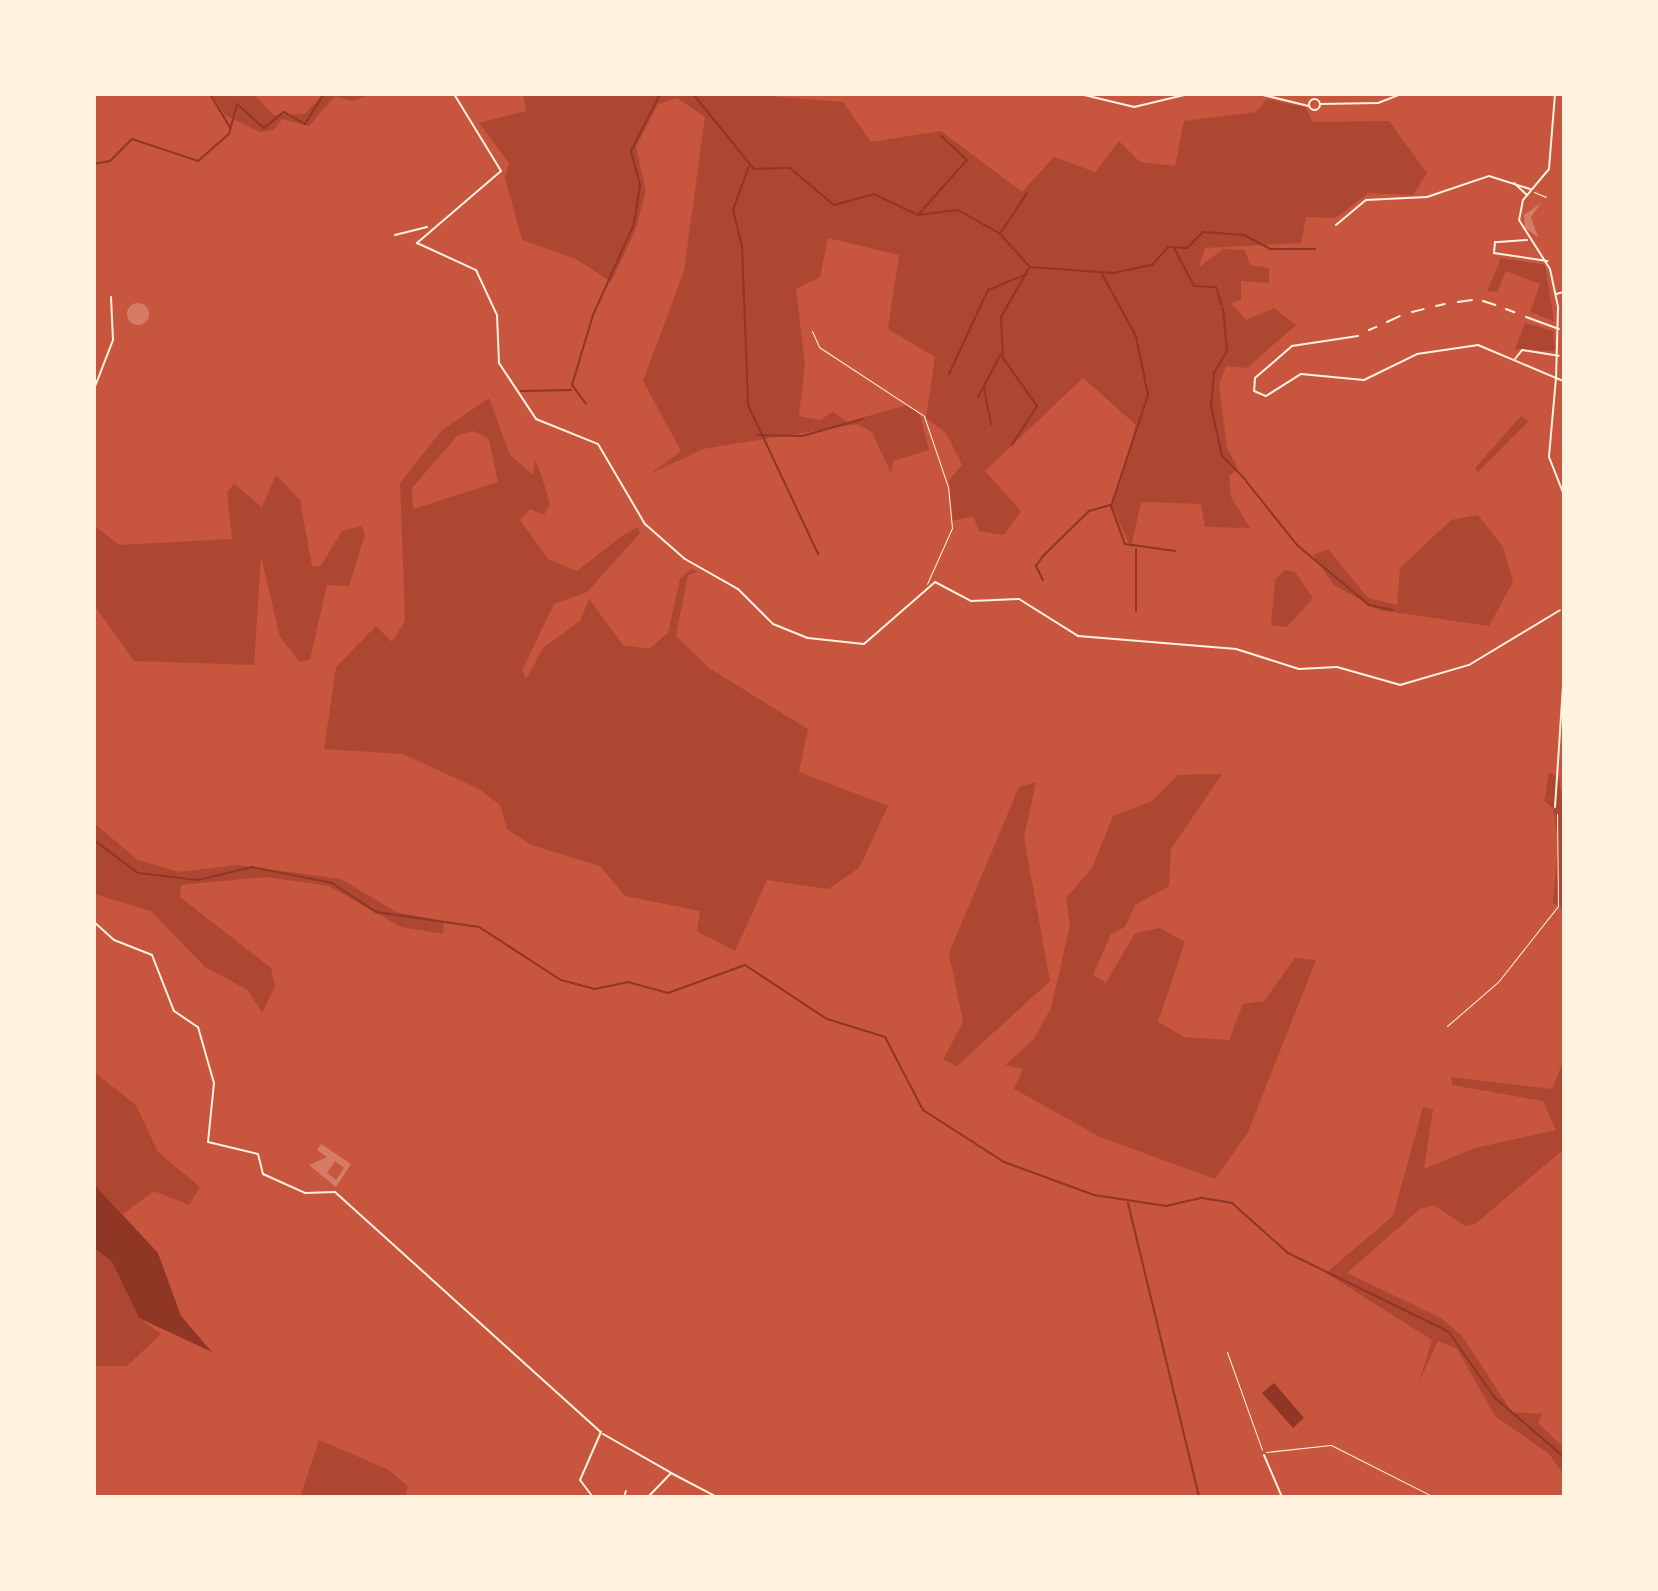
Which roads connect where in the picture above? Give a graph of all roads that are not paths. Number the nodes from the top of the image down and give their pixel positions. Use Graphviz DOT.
graph roads {
  1 [pos="454,94"];
  2 [pos="1080,94"];
  3 [pos="1188,94"];
  4 [pos="1259,94"];
  5 [pos="1402,94"];
  6 [pos="1555,94"];
  7 [pos="1320,104"];
  8 [pos="1309,106"];
  9 [pos="1510,180"];
  10 [pos="1531,190"];
  11 [pos="1527,195"];
  12 [pos="1546,197"];
  13 [pos="1336,225"];
  14 [pos="428,228"];
  15 [pos="395,235"];
  16 [pos="1527,240"];
  17 [pos="1539,252"];
  18 [pos="1532,258"];
  19 [pos="1547,261"];
  20 [pos="1564,292"];
  21 [pos="1556,294"];
  22 [pos="111,297"];
  23 [pos="1472,300"];
  24 [pos="1483,301"];
  25 [pos="1458,302"];
  26 [pos="1445,304"];
  27 [pos="1495,305"];
  28 [pos="1436,306"];
  29 [pos="1424,309"];
  30 [pos="1506,309"];
  31 [pos="1412,312"];
  32 [pos="1514,312"];
  33 [pos="1400,316"];
  34 [pos="1526,317"];
  35 [pos="1387,322"];
  36 [pos="1376,327"];
  37 [pos="1559,329"];
  38 [pos="1369,330"];
  39 [pos="812,331"];
  40 [pos="1358,336"];
  41 [pos="1559,356"];
  42 [pos="1514,360"];
  43 [pos="1558,367"];
  44 [pos="1564,374"];
  45 [pos="1556,378"];
  46 [pos="1564,381"];
  47 [pos="94,389"];
  48 [pos="1564,495"];
  49 [pos="927,584"];
  50 [pos="1564,601"];
  51 [pos="1562,613"];
  52 [pos="1564,648"];
  53 [pos="1564,670"];
  54 [pos="1555,807"];
  55 [pos="94,922"];
  56 [pos="601,1432"];
  57 [pos="1264,1455"];
  58 [pos="671,1473"];
  59 [pos="626,1491"];
  60 [pos="593,1497"];
  61 [pos="624,1497"];
  62 [pos="648,1497"];
  63 [pos="717,1497"];
  64 [pos="1282,1497"];
  1 -- 14 [label="street"];
  2 -- 3 [label="street"];
  4 -- 8 [label="street"];
  5 -- 7 [label="street"];
  6 -- 10 [label="street"];
  7 -- 8 [label="street"];
  7 -- 8 [label="street"];
  9 -- 10 [label="street"];
  9 -- 11 [label="street"];
  9 -- 13 [label="street"];
  10 -- 11 [label="street"];
  10 -- 12 [label="lane"];
  11 -- 16 [label="street"];
  14 -- 15 [label="street"];
  14 -- 49 [label="street"];
  16 -- 17 [label="street"];
  16 -- 18 [label="street"];
  17 -- 18 [label="street"];
  17 -- 19 [label="street"];
  18 -- 19 [label="street"];
  19 -- 21 [label="street"];
  20 -- 21 [label="street"];
  21 -- 37 [label="street"];
  22 -- 47 [label="street"];
  23 -- 25 [label="street"];
  24 -- 27 [label="street"];
  26 -- 28 [label="street"];
  29 -- 31 [label="street"];
  30 -- 32 [label="street"];
  33 -- 35 [label="street"];
  34 -- 37 [label="street"];
  36 -- 38 [label="street"];
  37 -- 41 [label="street"];
  39 -- 49 [label="lane"];
  40 -- 42 [label="street"];
  41 -- 42 [label="street"];
  41 -- 43 [label="street"];
  42 -- 45 [label="street"];
  43 -- 44 [label="street"];
  43 -- 45 [label="street"];
  45 -- 46 [label="street"];
  45 -- 48 [label="street"];
  49 -- 51 [label="street"];
  50 -- 51 [label="street"];
  51 -- 52 [label="street"];
  53 -- 54 [label="street"];
  55 -- 56 [label="street"];
  56 -- 58 [label="street"];
  56 -- 60 [label="street"];
  57 -- 64 [label="street"];
  58 -- 62 [label="street"];
  58 -- 63 [label="street"];
  59 -- 61 [label="street"];
}
